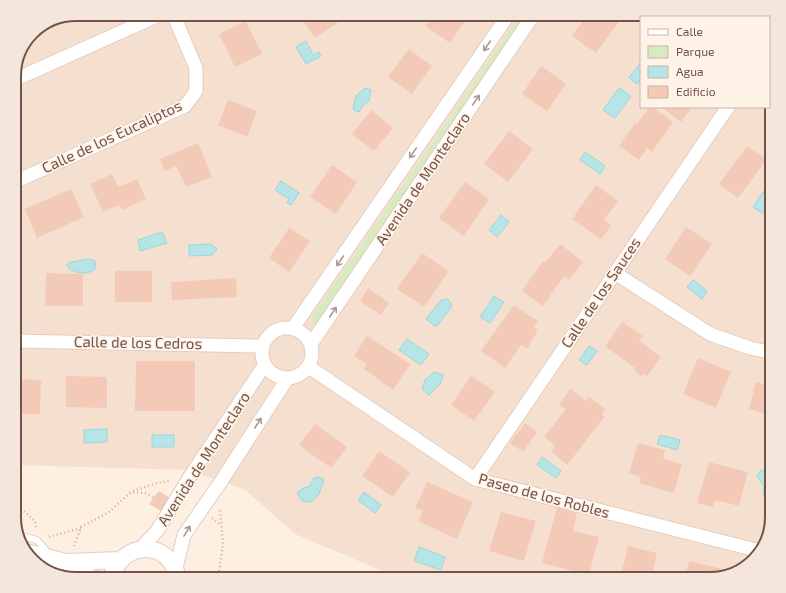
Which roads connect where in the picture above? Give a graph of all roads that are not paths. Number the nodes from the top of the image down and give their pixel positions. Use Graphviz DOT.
graph roads {
  1 [pos="145,21"];
  2 [pos="177,21"];
  3 [pos="504,21"];
  4 [pos="529,21"];
  5 [pos="21,77"];
  6 [pos="727,108"];
  7 [pos="21,179"];
  8 [pos="615,273"];
  9 [pos="293,328"];
  10 [pos="21,341"];
  11 [pos="311,344"];
  12 [pos="262,346"];
  13 [pos="765,351"];
  14 [pos="264,366"];
  15 [pos="309,367"];
  16 [pos="287,379"];
  17 [pos="475,479"];
  18 [pos="33,542"];
  19 [pos="140,549"];
  20 [pos="754,550"];
  21 [pos="59,560"];
  22 [pos="120,560"];
  23 [pos="81,572"];
  24 [pos="113,572"];
  25 [pos="176,572"];
  26 [pos="177,572"];
  1 -- 5 [label="street"];
  2 -- 7 [label="street, Calle de los Eucaliptos"];
  3 -- 9 [label="street, Avenida de Monteclaro, one-way"];
  11 -- 4 [label="street, Avenida de Monteclaro, one-way"];
  6 -- 8 [label="street, Calle de los Sauces"];
  8 -- 13 [label="street"];
  8 -- 17 [label="street, Calle de los Sauces"];
  9 -- 11 [label="street"];
  9 -- 12 [label="street"];
  10 -- 12 [label="street, Calle de los Cedros"];
  11 -- 15 [label="street"];
  12 -- 14 [label="street"];
  14 -- 16 [label="street"];
  14 -- 19 [label="street, Avenida de Monteclaro"];
  15 -- 16 [label="street"];
  15 -- 17 [label="street, Paseo de los Robles"];
  26 -- 16 [label="street, Avenida de Monteclaro, one-way"];
  17 -- 20 [label="street, Paseo de los Robles"];
  18 -- 21 [label="street"];
  19 -- 22 [label="street"];
  19 -- 25 [label="street"];
  21 -- 22 [label="street"];
  21 -- 23 [label="street"];
  22 -- 24 [label="street"];
}
